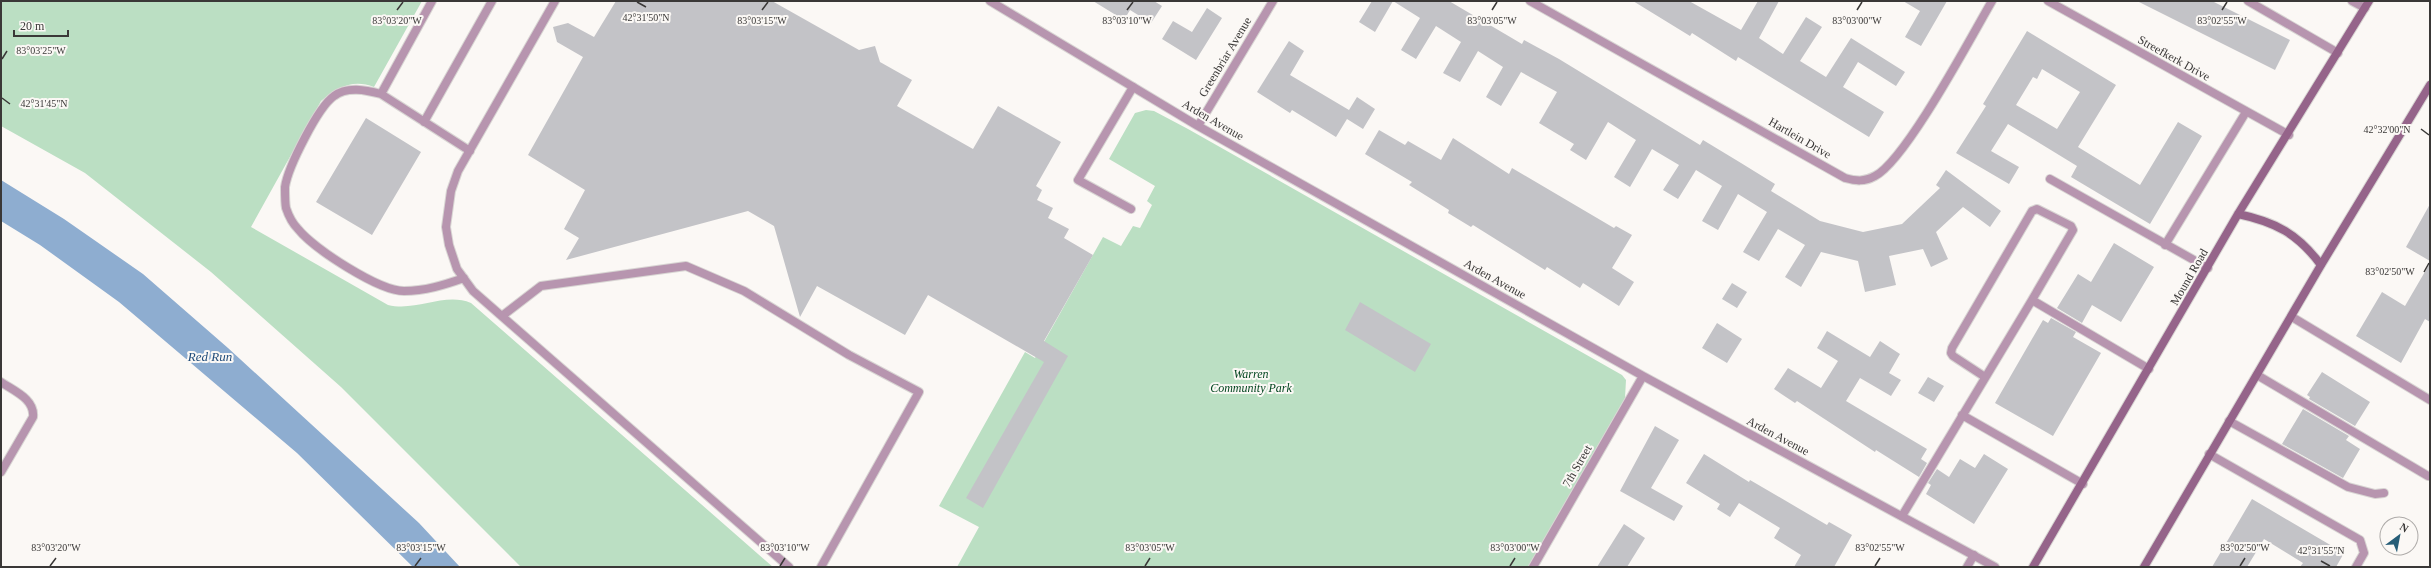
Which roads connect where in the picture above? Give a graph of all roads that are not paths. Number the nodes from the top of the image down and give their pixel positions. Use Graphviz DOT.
graph roads {
  1 [pos="432,1"];
  2 [pos="492,1"];
  3 [pos="556,1"];
  4 [pos="990,1"];
  5 [pos="1273,1"];
  6 [pos="1530,1"];
  7 [pos="1992,1"];
  8 [pos="2048,1"];
  9 [pos="2248,1"];
  10 [pos="2352,1"];
  11 [pos="2367,5"];
  12 [pos="2338,53"];
  13 [pos="2430,85"];
  14 [pos="1133,87"];
  15 [pos="381,94"];
  16 [pos="2246,112"];
  17 [pos="424,122"];
  18 [pos="1198,126"];
  19 [pos="2289,135"];
  20 [pos="470,151"];
  21 [pos="2050,179"];
  22 [pos="1131,209"];
  23 [pos="2238,214"];
  24 [pos="2165,245"];
  25 [pos="2321,265"];
  26 [pos="2208,268"];
  27 [pos="464,278"];
  28 [pos="2032,300"];
  29 [pos="502,316"];
  30 [pos="2292,317"];
  31 [pos="2149,369"];
  32 [pos="2257,375"];
  33 [pos="1643,376"];
  34 [pos="1985,377"];
  35 [pos="1,382"];
  36 [pos="2430,400"];
  37 [pos="1962,415"];
  38 [pos="2229,421"];
  39 [pos="2209,454"];
  40 [pos="1,472"];
  41 [pos="2428,476"];
  42 [pos="2082,484"];
  43 [pos="2384,493"];
  44 [pos="1902,516"];
  45 [pos="1974,555"];
  46 [pos="789,567"];
  47 [pos="821,567"];
  48 [pos="1532,567"];
  49 [pos="1966,567"];
  50 [pos="1995,567"];
  51 [pos="2033,567"];
  52 [pos="2144,567"];
  53 [pos="2356,567"];
  1 -- 15 [label="street"];
  2 -- 17 [label="street"];
  3 -- 20 [label="street"];
  4 -- 14 [label="street, Arden Avenue"];
  5 -- 18 [label="street, Greenbriar Avenue"];
  6 -- 7 [label="street, Hartlein Drive"];
  8 -- 16 [label="street, Streefkerk Drive"];
  9 -- 12 [label="street"];
  10 -- 11 [label="street"];
  11 -- 12 [label="main road, Mound Road"];
  12 -- 19 [label="main road, Mound Road"];
  13 -- 25 [label="main road"];
  14 -- 18 [label="street, Arden Avenue"];
  14 -- 22 [label="street"];
  15 -- 17 [label="street"];
  15 -- 27 [label="street"];
  16 -- 19 [label="street, Streefkerk Drive"];
  16 -- 24 [label="street"];
  17 -- 20 [label="street"];
  18 -- 33 [label="street, Arden Avenue"];
  19 -- 23 [label="main road, Mound Road"];
  20 -- 27 [label="street"];
  21 -- 24 [label="street"];
  23 -- 25 [label="main road"];
  23 -- 26 [label="main road, Mound Road"];
  24 -- 26 [label="street"];
  25 -- 30 [label="main road"];
  26 -- 31 [label="main road, Mound Road"];
  27 -- 29 [label="street"];
  28 -- 31 [label="street"];
  28 -- 34 [label="street"];
  28 -- 34 [label="street"];
  29 -- 46 [label="street"];
  29 -- 47 [label="street"];
  30 -- 32 [label="main road"];
  30 -- 36 [label="street"];
  31 -- 42 [label="main road, Mound Road"];
  32 -- 38 [label="main road"];
  32 -- 41 [label="street"];
  33 -- 44 [label="street, Arden Avenue"];
  33 -- 48 [label="street, 7th Street"];
  34 -- 37 [label="street"];
  35 -- 40 [label="street"];
  37 -- 42 [label="street"];
  37 -- 44 [label="street"];
  38 -- 39 [label="main road"];
  38 -- 43 [label="street"];
  39 -- 52 [label="main road"];
  39 -- 53 [label="street"];
  42 -- 51 [label="main road, Mound Road"];
  44 -- 45 [label="street, Arden Avenue"];
  45 -- 49 [label="street"];
  45 -- 50 [label="street, Arden Avenue"];
}
